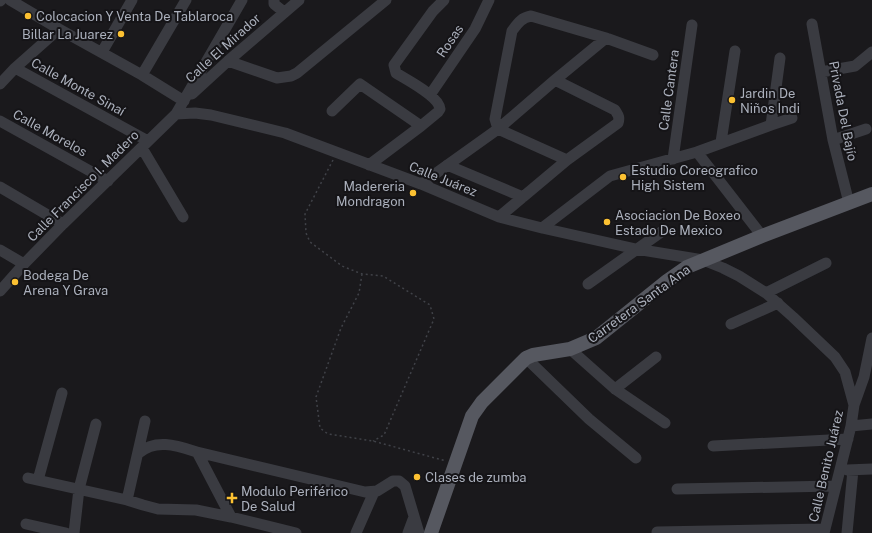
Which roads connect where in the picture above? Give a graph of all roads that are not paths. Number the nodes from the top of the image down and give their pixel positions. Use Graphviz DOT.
graph roads {
  1 [pos="10,0"];
  2 [pos="132,0"];
  3 [pos="186,0"];
  4 [pos="242,0"];
  5 [pos="274,0"];
  6 [pos="299,0"];
  7 [pos="386,0"];
  8 [pos="444,0"];
  9 [pos="489,0"];
  10 [pos="284,12"];
  11 [pos="812,24"];
  12 [pos="692,25"];
  13 [pos="59,29"];
  14 [pos="606,38"];
  15 [pos="736,51"];
  16 [pos="102,52"];
  17 [pos="872,52"];
  18 [pos="653,55"];
  19 [pos="780,58"];
  20 [pos="228,61"];
  21 [pos="15,68"];
  22 [pos="821,72"];
  23 [pos="142,75"];
  24 [pos="555,80"];
  25 [pos="0,84"];
  26 [pos="430,95"];
  27 [pos="184,101"];
  28 [pos="332,111"];
  29 [pos="176,114"];
  30 [pos="792,118"];
  31 [pos="0,121"];
  32 [pos="771,125"];
  33 [pos="421,126"];
  34 [pos="866,128"];
  35 [pos="498,129"];
  36 [pos="833,140"];
  37 [pos="721,142"];
  38 [pos="145,145"];
  39 [pos="697,152"];
  40 [pos="673,159"];
  41 [pos="567,160"];
  42 [pos="370,165"];
  43 [pos="447,165"];
  44 [pos="108,181"];
  45 [pos="421,184"];
  46 [pos="0,187"];
  47 [pos="872,194"];
  48 [pos="523,197"];
  49 [pos="849,203"];
  50 [pos="183,216"];
  51 [pos="499,217"];
  52 [pos="63,224"];
  53 [pos="542,228"];
  54 [pos="664,230"];
  55 [pos="762,236"];
  56 [pos="636,249"];
  57 [pos="0,250"];
  58 [pos="703,260"];
  59 [pos="826,263"];
  60 [pos="24,264"];
  61 [pos="588,284"];
  62 [pos="0,291"];
  63 [pos="766,293"];
  64 [pos="778,303"];
  65 [pos="731,324"];
  66 [pos="872,338"];
  67 [pos="570,349"];
  68 [pos="656,357"];
  69 [pos="526,358"];
  70 [pos="868,376"];
  71 [pos="615,389"];
  72 [pos="62,393"];
  73 [pos="854,405"];
  74 [pos="145,421"];
  75 [pos="665,423"];
  76 [pos="96,424"];
  77 [pos="872,424"];
  78 [pos="851,426"];
  79 [pos="848,439"];
  80 [pos="713,446"];
  81 [pos="197,452"];
  82 [pos="139,453"];
  83 [pos="636,458"];
  84 [pos="872,469"];
  85 [pos="840,470"];
  86 [pos="853,470"];
  87 [pos="835,486"];
  88 [pos="80,489"];
  89 [pos="677,489"];
  90 [pos="374,492"];
  91 [pos="127,500"];
  92 [pos="231,517"];
  93 [pos="414,517"];
  94 [pos="26,524"];
  95 [pos="252,528"];
  96 [pos="825,531"];
  97 [pos="657,532"];
  98 [pos="66,533"];
  99 [pos="74,533"];
  100 [pos="296,533"];
  101 [pos="356,533"];
  102 [pos="408,533"];
  103 [pos="419,533"];
  104 [pos="430,533"];
  105 [pos="847,533"];
  1 -- 13 [label="street"];
  2 -- 16 [label="street"];
  3 -- 23 [label="street"];
  4 -- 27 [label="street"];
  5 -- 10 [label="street"];
  6 -- 10 [label="street, Calle El Mirador"];
  7 -- 20 [label="street"];
  8 -- 26 [label="street"];
  9 -- 26 [label="street, Rosas"];
  10 -- 20 [label="street, Calle El Mirador"];
  11 -- 22 [label="street, Privada Del Bajío"];
  12 -- 40 [label="street, Calle Cantera"];
  13 -- 16 [label="street"];
  13 -- 21 [label="street"];
  14 -- 18 [label="street"];
  14 -- 24 [label="street"];
  14 -- 35 [label="street"];
  15 -- 37 [label="street"];
  16 -- 23 [label="street"];
  17 -- 22 [label="street"];
  19 -- 32 [label="street"];
  20 -- 27 [label="street, Calle El Mirador"];
  21 -- 25 [label="street"];
  21 -- 38 [label="street, Calle Monte Sinaí"];
  22 -- 36 [label="street, Privada Del Bajío"];
  23 -- 27 [label="street"];
  24 -- 35 [label="street"];
  24 -- 41 [label="street"];
  26 -- 33 [label="street"];
  27 -- 29 [label="street, Calle Francisco I. Madero"];
  28 -- 33 [label="street"];
  29 -- 38 [label="street, Calle Francisco I. Madero"];
  29 -- 42 [label="street, Calle Juárez"];
  30 -- 32 [label="street"];
  31 -- 44 [label="street, Calle Morelos"];
  32 -- 37 [label="street"];
  33 -- 42 [label="street"];
  34 -- 36 [label="street"];
  35 -- 41 [label="street"];
  35 -- 43 [label="street"];
  36 -- 49 [label="street, Privada Del Bajío"];
  37 -- 39 [label="street"];
  38 -- 44 [label="street, Calle Francisco I. Madero"];
  38 -- 50 [label="street"];
  39 -- 40 [label="street"];
  39 -- 55 [label="street"];
  40 -- 53 [label="street"];
  41 -- 48 [label="street"];
  42 -- 45 [label="street, Calle Juárez"];
  43 -- 45 [label="street"];
  43 -- 48 [label="street"];
  44 -- 52 [label="street, Calle Francisco I. Madero"];
  45 -- 51 [label="street, Calle Juárez"];
  46 -- 52 [label="street"];
  47 -- 49 [label="main road, Carretera Santa Ana"];
  48 -- 51 [label="street"];
  49 -- 55 [label="main road, Carretera Santa Ana"];
  51 -- 53 [label="street, Calle Juárez"];
  52 -- 60 [label="street, Calle Francisco I. Madero"];
  53 -- 56 [label="street, Calle Juárez"];
  54 -- 56 [label="street"];
  55 -- 58 [label="main road, Carretera Santa Ana"];
  56 -- 58 [label="street, Calle Juárez"];
  56 -- 61 [label="street"];
  57 -- 60 [label="street"];
  58 -- 63 [label="street, Calle Benito Juárez"];
  58 -- 67 [label="main road, Carretera Santa Ana"];
  59 -- 63 [label="street"];
  60 -- 62 [label="street, Calle Francisco I. Madero"];
  63 -- 64 [label="street, Calle Benito Juárez"];
  64 -- 65 [label="street"];
  64 -- 73 [label="street, Calle Benito Juárez"];
  66 -- 70 [label="street, Calle Benito Juárez"];
  67 -- 69 [label="main road, Carretera Santa Ana"];
  67 -- 71 [label="street"];
  68 -- 71 [label="street"];
  69 -- 83 [label="street"];
  69 -- 104 [label="main road"];
  70 -- 73 [label="street, Calle Benito Juárez"];
  71 -- 75 [label="street"];
  72 -- 88 [label="street"];
  73 -- 78 [label="street, Calle Benito Juárez"];
  74 -- 82 [label="street"];
  76 -- 88 [label="street"];
  77 -- 78 [label="street"];
  78 -- 79 [label="street, Calle Benito Juárez"];
  79 -- 80 [label="street"];
  79 -- 85 [label="street, Calle Benito Juárez"];
  81 -- 82 [label="street"];
  81 -- 90 [label="street"];
  81 -- 92 [label="street"];
  82 -- 91 [label="street"];
  84 -- 86 [label="street"];
  85 -- 86 [label="street"];
  85 -- 87 [label="street, Calle Benito Juárez"];
  86 -- 105 [label="street"];
  87 -- 89 [label="street"];
  87 -- 96 [label="street, Calle Benito Juárez"];
  88 -- 91 [label="street"];
  88 -- 99 [label="street"];
  90 -- 93 [label="street"];
  90 -- 101 [label="street"];
  91 -- 92 [label="street"];
  92 -- 95 [label="street"];
  93 -- 102 [label="street"];
  93 -- 103 [label="street"];
  94 -- 98 [label="street"];
  95 -- 100 [label="street"];
  96 -- 97 [label="street"];
}
